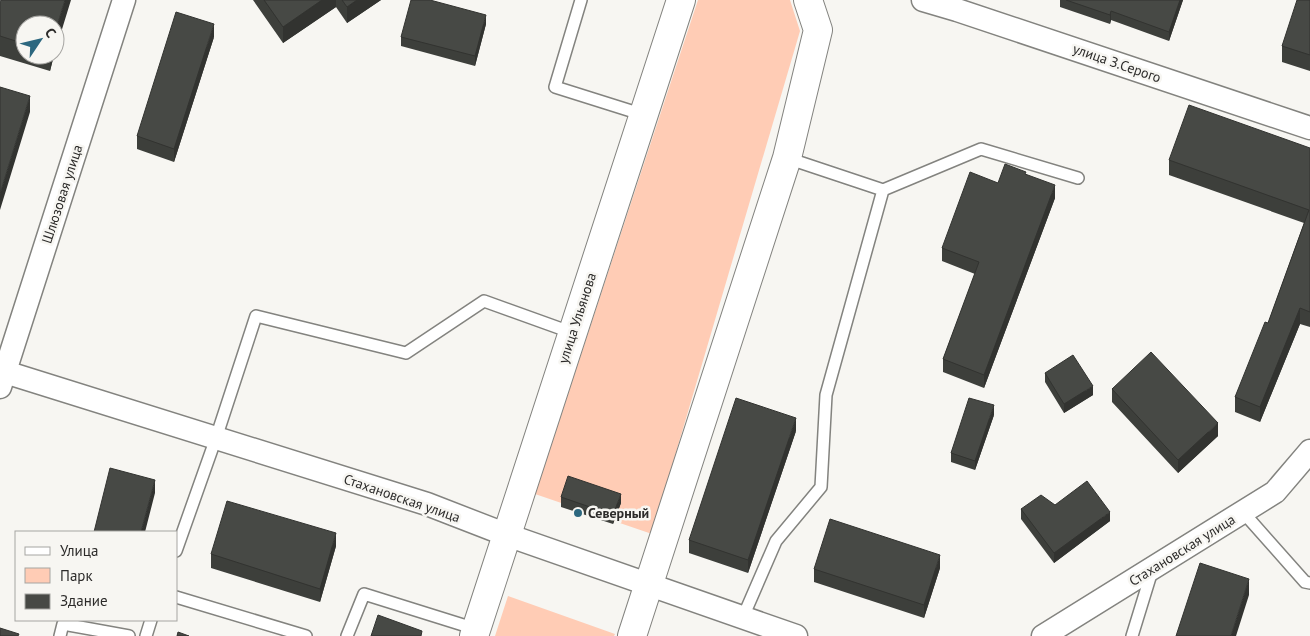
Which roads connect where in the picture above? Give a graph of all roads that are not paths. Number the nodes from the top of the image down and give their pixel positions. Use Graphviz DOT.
graph roads {
  1 [pos="124,0"];
  2 [pos="581,0"];
  3 [pos="681,0"];
  4 [pos="808,0"];
  5 [pos="923,0"];
  6 [pos="959,5"];
  7 [pos="644,115"];
  8 [pos="1310,128"];
  9 [pos="787,158"];
  10 [pos="1078,178"];
  11 [pos="883,190"];
  12 [pos="573,333"];
  13 [pos="2,380"];
  14 [pos="216,438"];
  15 [pos="1310,450"];
  16 [pos="1242,512"];
  17 [pos="507,535"];
  18 [pos="178,545"];
  19 [pos="1154,567"];
  20 [pos="1310,583"];
  21 [pos="649,585"];
  22 [pos="178,598"];
  23 [pos="743,617"];
  24 [pos="152,621"];
  25 [pos="475,632"];
  26 [pos="60,636"];
  27 [pos="129,636"];
  28 [pos="146,636"];
  29 [pos="306,636"];
  30 [pos="347,636"];
  31 [pos="632,636"];
  32 [pos="796,636"];
  33 [pos="1043,636"];
  34 [pos="1132,636"];
  1 -- 13 [label="street, Шлюзовая улица"];
  2 -- 7 [label="lane"];
  3 -- 7 [label="street, улица Ульянова"];
  4 -- 9 [label="street"];
  5 -- 6 [label="street, улица З.Серого"];
  6 -- 8 [label="street, улица З.Серого"];
  7 -- 12 [label="street, улица Ульянова"];
  9 -- 11 [label="lane"];
  9 -- 21 [label="street"];
  10 -- 11 [label="lane"];
  11 -- 23 [label="lane"];
  12 -- 14 [label="lane"];
  12 -- 17 [label="street, улица Ульянова"];
  13 -- 14 [label="street, Стахановская улица"];
  14 -- 17 [label="street, Стахановская улица"];
  14 -- 18 [label="lane"];
  15 -- 16 [label="street, Стахановская улица"];
  16 -- 19 [label="street, Стахановская улица"];
  16 -- 20 [label="lane"];
  17 -- 21 [label="street, Стахановская улица"];
  17 -- 25 [label="street, улица Ульянова"];
  19 -- 33 [label="street, Стахановская улица"];
  19 -- 34 [label="lane"];
  21 -- 23 [label="street, Стахановская улица"];
  21 -- 31 [label="street"];
  22 -- 29 [label="lane"];
  23 -- 32 [label="street, Стахановская улица"];
  24 -- 28 [label="lane"];
  25 -- 30 [label="lane"];
  26 -- 27 [label="lane"];
}
